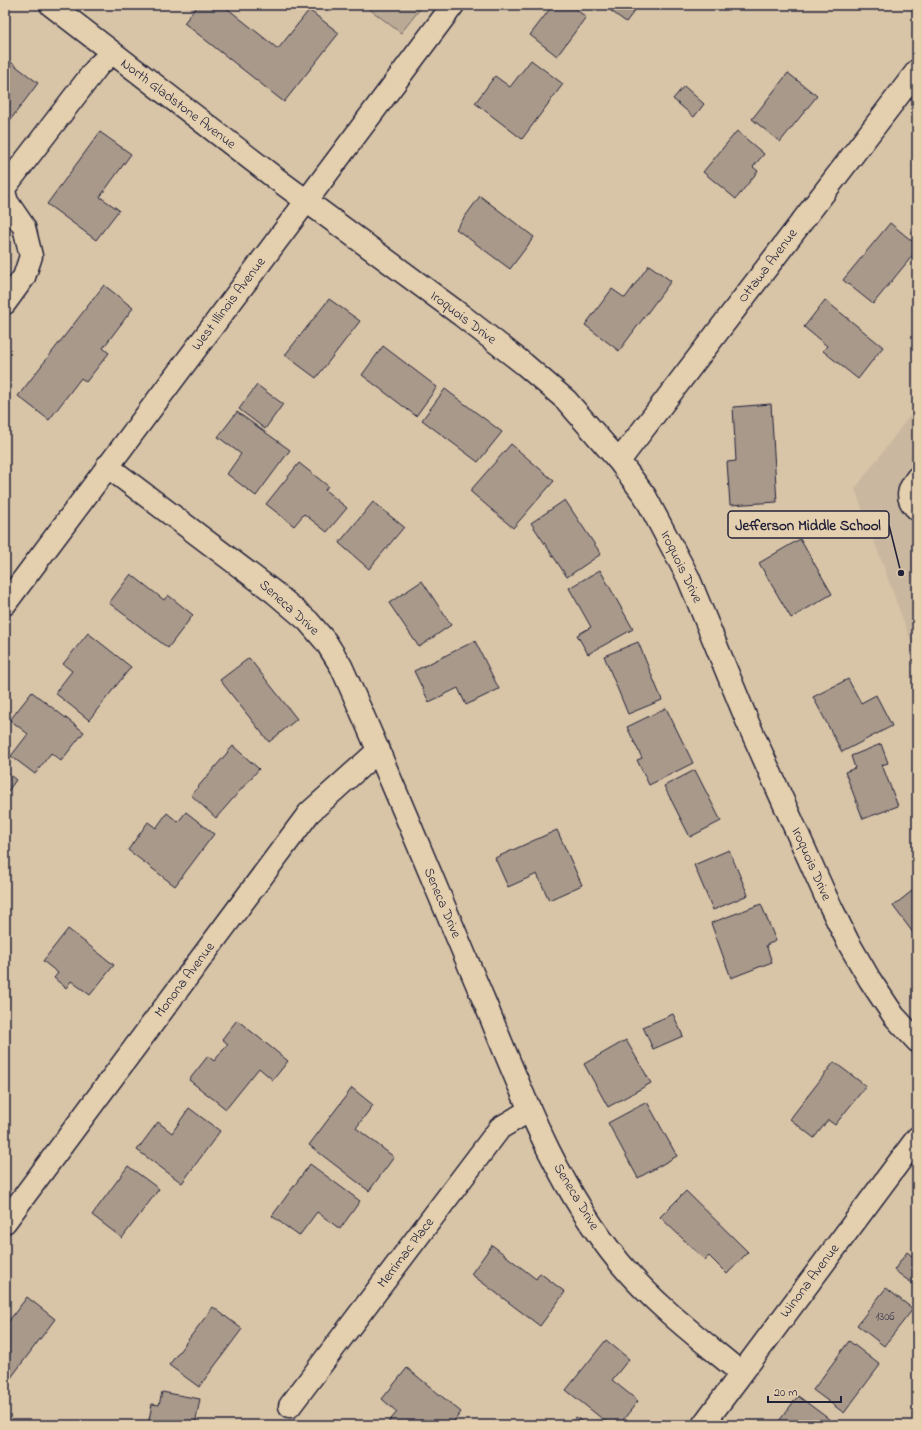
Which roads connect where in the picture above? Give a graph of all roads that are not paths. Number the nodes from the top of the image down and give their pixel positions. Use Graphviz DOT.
graph roads {
  1 [pos="51,5"];
  2 [pos="453,5"];
  3 [pos="112,53"];
  4 [pos="917,71"];
  5 [pos="5,187"];
  6 [pos="5,195"];
  7 [pos="306,201"];
  8 [pos="5,303"];
  9 [pos="619,461"];
  10 [pos="108,466"];
  11 [pos="917,478"];
  12 [pos="917,509"];
  13 [pos="7,596"];
  14 [pos="379,750"];
  15 [pos="917,1041"];
  16 [pos="530,1110"];
  17 [pos="917,1138"];
  18 [pos="5,1222"];
  19 [pos="741,1373"];
  20 [pos="290,1406"];
  21 [pos="703,1425"];
  1 -- 3 [label="street, North Gladstone Avenue"];
  2 -- 7 [label="street, West Illinois Avenue"];
  3 -- 5 [label="street"];
  3 -- 7 [label="street, North Gladstone Avenue"];
  4 -- 9 [label="street, Ottawa Avenue"];
  6 -- 8 [label="street"];
  7 -- 9 [label="street, Iroquois Drive"];
  7 -- 10 [label="street, West Illinois Avenue"];
  9 -- 15 [label="street, Iroquois Drive"];
  10 -- 13 [label="street, West Illinois Avenue"];
  10 -- 14 [label="street, Seneca Drive"];
  11 -- 12 [label="street"];
  14 -- 16 [label="street, Seneca Drive"];
  14 -- 18 [label="street, Monona Avenue"];
  16 -- 19 [label="street, Seneca Drive"];
  16 -- 20 [label="street, Merrimac Place"];
  17 -- 19 [label="street, Winona Avenue"];
  19 -- 21 [label="street, Winona Avenue"];
}
